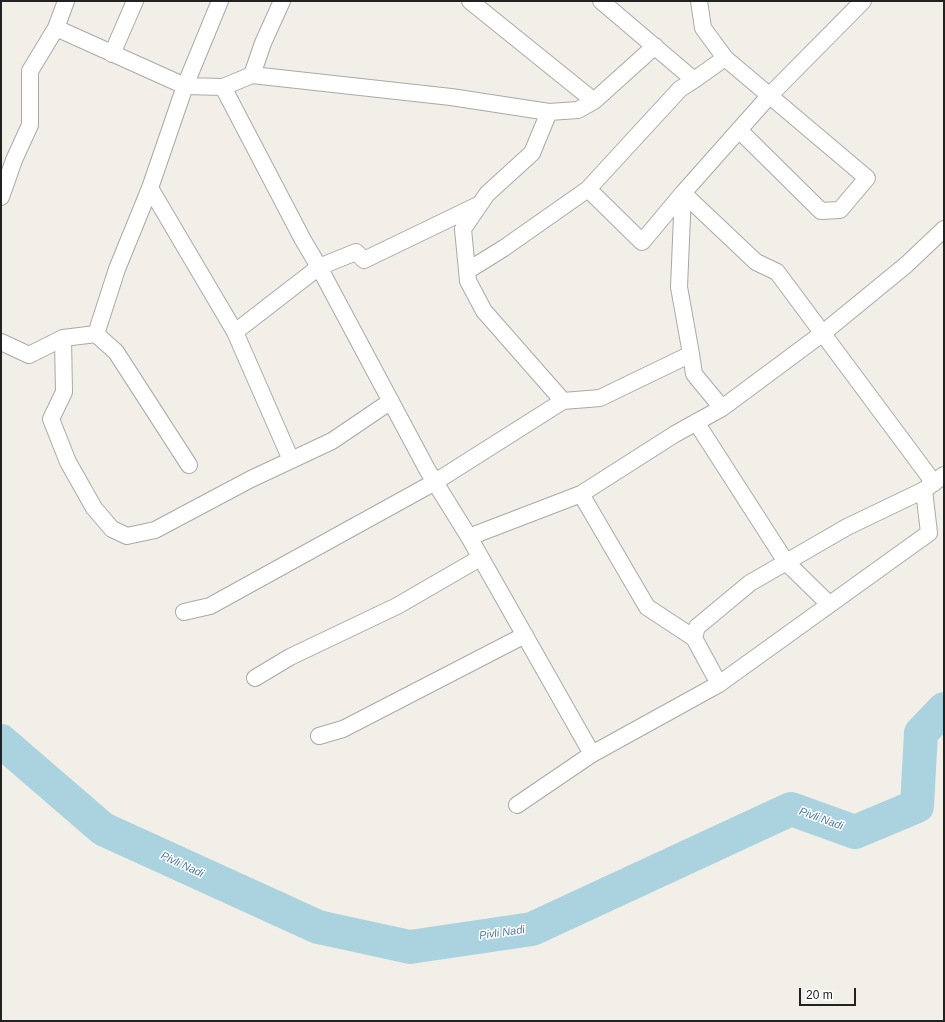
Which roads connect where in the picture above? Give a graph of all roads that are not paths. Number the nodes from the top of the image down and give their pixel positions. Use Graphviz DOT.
graph roads {
  1 [pos="66,1"];
  2 [pos="134,1"];
  3 [pos="220,1"];
  4 [pos="282,1"];
  5 [pos="470,1"];
  6 [pos="602,1"];
  7 [pos="699,1"];
  8 [pos="863,1"];
  9 [pos="56,28"];
  10 [pos="655,46"];
  11 [pos="112,54"];
  12 [pos="724,58"];
  13 [pos="252,75"];
  14 [pos="694,80"];
  15 [pos="185,86"];
  16 [pos="223,87"];
  17 [pos="770,95"];
  18 [pos="594,101"];
  19 [pos="549,112"];
  20 [pos="739,130"];
  21 [pos="150,188"];
  22 [pos="588,189"];
  23 [pos="683,193"];
  24 [pos="1,198"];
  25 [pos="480,204"];
  26 [pos="944,228"];
  27 [pos="319,267"];
  28 [pos="467,271"];
  29 [pos="235,332"];
  30 [pos="823,333"];
  31 [pos="96,334"];
  32 [pos="63,338"];
  33 [pos="1,342"];
  34 [pos="690,354"];
  35 [pos="391,401"];
  36 [pos="563,401"];
  37 [pos="722,408"];
  38 [pos="696,422"];
  39 [pos="291,460"];
  40 [pos="188,465"];
  41 [pos="436,482"];
  42 [pos="934,482"];
  43 [pos="580,494"];
  44 [pos="468,537"];
  45 [pos="480,558"];
  46 [pos="786,562"];
  47 [pos="829,604"];
  48 [pos="184,612"];
  49 [pos="525,635"];
  50 [pos="694,638"];
  51 [pos="255,678"];
  52 [pos="719,684"];
  53 [pos="319,736"];
  54 [pos="592,754"];
  55 [pos="517,805"];
  1 -- 9 [label="street"];
  2 -- 11 [label="street"];
  3 -- 15 [label="street"];
  4 -- 13 [label="street"];
  5 -- 18 [label="street"];
  6 -- 10 [label="street"];
  7 -- 12 [label="street"];
  8 -- 17 [label="street"];
  9 -- 11 [label="street"];
  9 -- 24 [label="street"];
  10 -- 14 [label="street"];
  10 -- 18 [label="street"];
  11 -- 15 [label="street"];
  12 -- 14 [label="street"];
  12 -- 17 [label="street"];
  13 -- 16 [label="street"];
  13 -- 19 [label="street"];
  14 -- 22 [label="street"];
  15 -- 16 [label="street"];
  15 -- 21 [label="street"];
  16 -- 27 [label="street"];
  17 -- 20 [label="street"];
  17 -- 20 [label="street"];
  18 -- 19 [label="street"];
  19 -- 25 [label="street"];
  20 -- 23 [label="street"];
  21 -- 29 [label="street"];
  21 -- 31 [label="street"];
  22 -- 23 [label="street"];
  22 -- 28 [label="street"];
  23 -- 30 [label="street"];
  23 -- 34 [label="street"];
  25 -- 27 [label="street"];
  25 -- 28 [label="street"];
  26 -- 30 [label="street"];
  27 -- 29 [label="street"];
  27 -- 35 [label="street"];
  28 -- 36 [label="street"];
  29 -- 39 [label="street"];
  30 -- 37 [label="street"];
  30 -- 42 [label="street"];
  31 -- 32 [label="street"];
  31 -- 40 [label="street"];
  32 -- 33 [label="street"];
  32 -- 39 [label="street"];
  34 -- 36 [label="street"];
  34 -- 37 [label="street"];
  35 -- 39 [label="street"];
  35 -- 41 [label="street"];
  36 -- 41 [label="street"];
  37 -- 38 [label="street"];
  38 -- 43 [label="street"];
  38 -- 46 [label="street"];
  41 -- 44 [label="street"];
  41 -- 48 [label="street"];
  42 -- 46 [label="street"];
  42 -- 47 [label="street"];
  43 -- 44 [label="street"];
  43 -- 50 [label="street"];
  44 -- 45 [label="street"];
  45 -- 49 [label="street"];
  45 -- 51 [label="street"];
  46 -- 47 [label="street"];
  46 -- 50 [label="street"];
  47 -- 52 [label="street"];
  49 -- 53 [label="street"];
  49 -- 54 [label="street"];
  50 -- 52 [label="street"];
  52 -- 54 [label="street"];
  54 -- 55 [label="street"];
}
